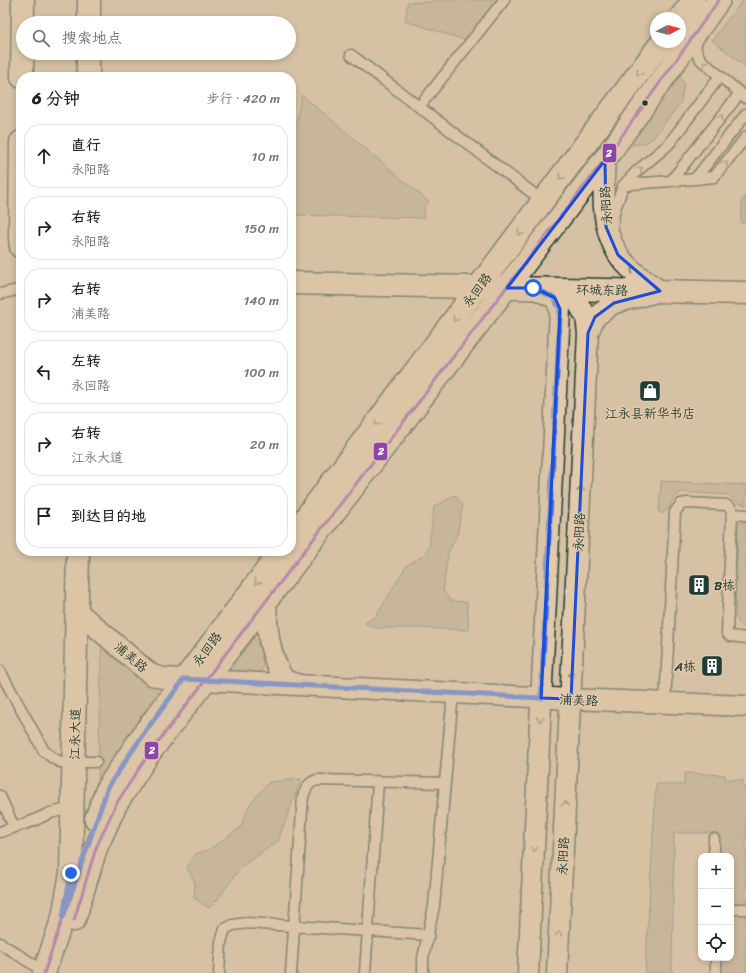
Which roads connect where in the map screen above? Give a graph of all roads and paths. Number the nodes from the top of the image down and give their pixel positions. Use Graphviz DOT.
graph roads {
  1 [pos="23,0"];
  2 [pos="89,0"];
  3 [pos="504,0"];
  4 [pos="694,0"];
  5 [pos="719,0"];
  6 [pos="685,12"];
  7 [pos="23,16"];
  8 [pos="89,16"];
  9 [pos="700,26"];
  10 [pos="658,48"];
  11 [pos="351,55"];
  12 [pos="22,60"];
  13 [pos="88,60"];
  14 [pos="22,72"];
  15 [pos="88,72"];
  16 [pos="720,76"];
  17 [pos="743,95"];
  18 [pos="419,107"];
  19 [pos="746,114"];
  20 [pos="746,137"];
  21 [pos="605,160"];
  22 [pos="695,180"];
  23 [pos="671,181"];
  24 [pos="623,186"];
  25 [pos="543,201"];
  26 [pos="618,255"];
  27 [pos="296,283"];
  28 [pos="478,288"];
  29 [pos="507,288"];
  30 [pos="542,289"];
  31 [pos="16,290"];
  32 [pos="603,290"];
  33 [pos="660,291"];
  34 [pos="746,293"];
  35 [pos="0,294"];
  36 [pos="578,303"];
  37 [pos="559,330"];
  38 [pos="588,333"];
  39 [pos="732,514"];
  40 [pos="746,515"];
  41 [pos="296,530"];
  42 [pos="78,556"];
  43 [pos="278,556"];
  44 [pos="266,602"];
  45 [pos="77,611"];
  46 [pos="746,638"];
  47 [pos="0,671"];
  48 [pos="194,680"];
  49 [pos="302,685"];
  50 [pos="453,693"];
  51 [pos="541,698"];
  52 [pos="571,699"];
  53 [pos="665,703"];
  54 [pos="746,706"];
  55 [pos="74,762"];
  56 [pos="96,762"];
  57 [pos="378,782"];
  58 [pos="445,784"];
  59 [pos="0,796"];
  60 [pos="73,808"];
  61 [pos="14,827"];
  62 [pos="0,832"];
  63 [pos="714,839"];
  64 [pos="714,853"];
  65 [pos="76,878"];
  66 [pos="734,909"];
  67 [pos="746,909"];
  68 [pos="69,919"];
  69 [pos="294,926"];
  70 [pos="368,931"];
  71 [pos="428,935"];
  72 [pos="0,943"];
  73 [pos="716,961"];
  74 [pos="48,973"];
  75 [pos="219,973"];
  76 [pos="291,973"];
  77 [pos="365,973"];
  78 [pos="423,973"];
  79 [pos="528,973"];
  80 [pos="557,973"];
  81 [pos="716,973"];
  1 -- 7 [label="main road"];
  2 -- 8 [label="main road"];
  3 -- 18 [label="lane"];
  4 -- 6 [label="main road"];
  5 -- 9 [label="main road, 永回路"];
  16 -- 9 [label="lane, one-way"];
  9 -- 21 [label="main road, 永回路"];
  10 -- 25 [label="main road, 永回路, one-way"];
  11 -- 18 [label="lane"];
  12 -- 14 [label="main road"];
  13 -- 15 [label="main road"];
  16 -- 17 [label="lane"];
  24 -- 16 [label="lane, one-way"];
  23 -- 17 [label="lane, one-way"];
  18 -- 25 [label="lane"];
  19 -- 22 [label="lane"];
  22 -- 20 [label="lane, one-way"];
  21 -- 26 [label="street, 永阳路"];
  21 -- 29 [label="main road, 永回路"];
  22 -- 23 [label="lane"];
  23 -- 24 [label="lane"];
  24 -- 26 [label="lane"];
  25 -- 28 [label="main road, 永回路, one-way"];
  33 -- 26 [label="street, 永阳路, one-way"];
  27 -- 28 [label="main road, 环城东路"];
  28 -- 29 [label="main road, 环城东路"];
  28 -- 41 [label="main road, 永回路, one-way"];
  29 -- 30 [label="main road, 环城东路"];
  29 -- 44 [label="main road, 永回路"];
  30 -- 32 [label="main road, 环城东路"];
  30 -- 36 [label="street"];
  30 -- 37 [label="street"];
  31 -- 35 [label="lane"];
  32 -- 33 [label="main road, 环城东路"];
  32 -- 36 [label="street"];
  33 -- 34 [label="main road, 环城东路"];
  33 -- 38 [label="street, 永阳路"];
  36 -- 37 [label="street"];
  36 -- 38 [label="street"];
  37 -- 51 [label="street"];
  52 -- 38 [label="street, 永阳路, one-way"];
  39 -- 40 [label="lane"];
  39 -- 46 [label="lane"];
  39 -- 53 [label="lane"];
  42 -- 45 [label="main road, 江永大道"];
  43 -- 48 [label="main road, 永回路, one-way"];
  44 -- 48 [label="main road, 永回路"];
  44 -- 49 [label="street"];
  45 -- 48 [label="street, 浦美路"];
  45 -- 55 [label="main road, 江永大道"];
  47 -- 55 [label="lane"];
  48 -- 49 [label="street, 浦美路"];
  48 -- 65 [label="main road, 永回路"];
  48 -- 68 [label="main road, 永回路"];
  49 -- 50 [label="street, 浦美路"];
  50 -- 51 [label="street, 浦美路"];
  50 -- 58 [label="lane"];
  51 -- 52 [label="street, 浦美路"];
  51 -- 79 [label="street, one-way"];
  52 -- 53 [label="street, 浦美路"];
  80 -- 52 [label="street, 永阳路, one-way"];
  53 -- 54 [label="street, 浦美路"];
  55 -- 56 [label="lane"];
  55 -- 60 [label="main road, 江永大道"];
  57 -- 58 [label="lane"];
  57 -- 69 [label="lane"];
  57 -- 70 [label="lane"];
  58 -- 71 [label="lane"];
  59 -- 61 [label="lane"];
  60 -- 61 [label="lane"];
  60 -- 65 [label="main road, 永回路"];
  60 -- 68 [label="main road, 江永大道"];
  61 -- 62 [label="lane"];
  63 -- 64 [label="lane"];
  65 -- 68 [label="main road, 永回路"];
  66 -- 67 [label="lane"];
  68 -- 74 [label="main road, 永回路"];
  69 -- 70 [label="lane"];
  69 -- 75 [label="lane"];
  69 -- 76 [label="lane"];
  70 -- 71 [label="lane"];
  70 -- 77 [label="lane"];
  71 -- 78 [label="lane"];
  72 -- 74 [label="lane"];
  73 -- 81 [label="lane"];
}
